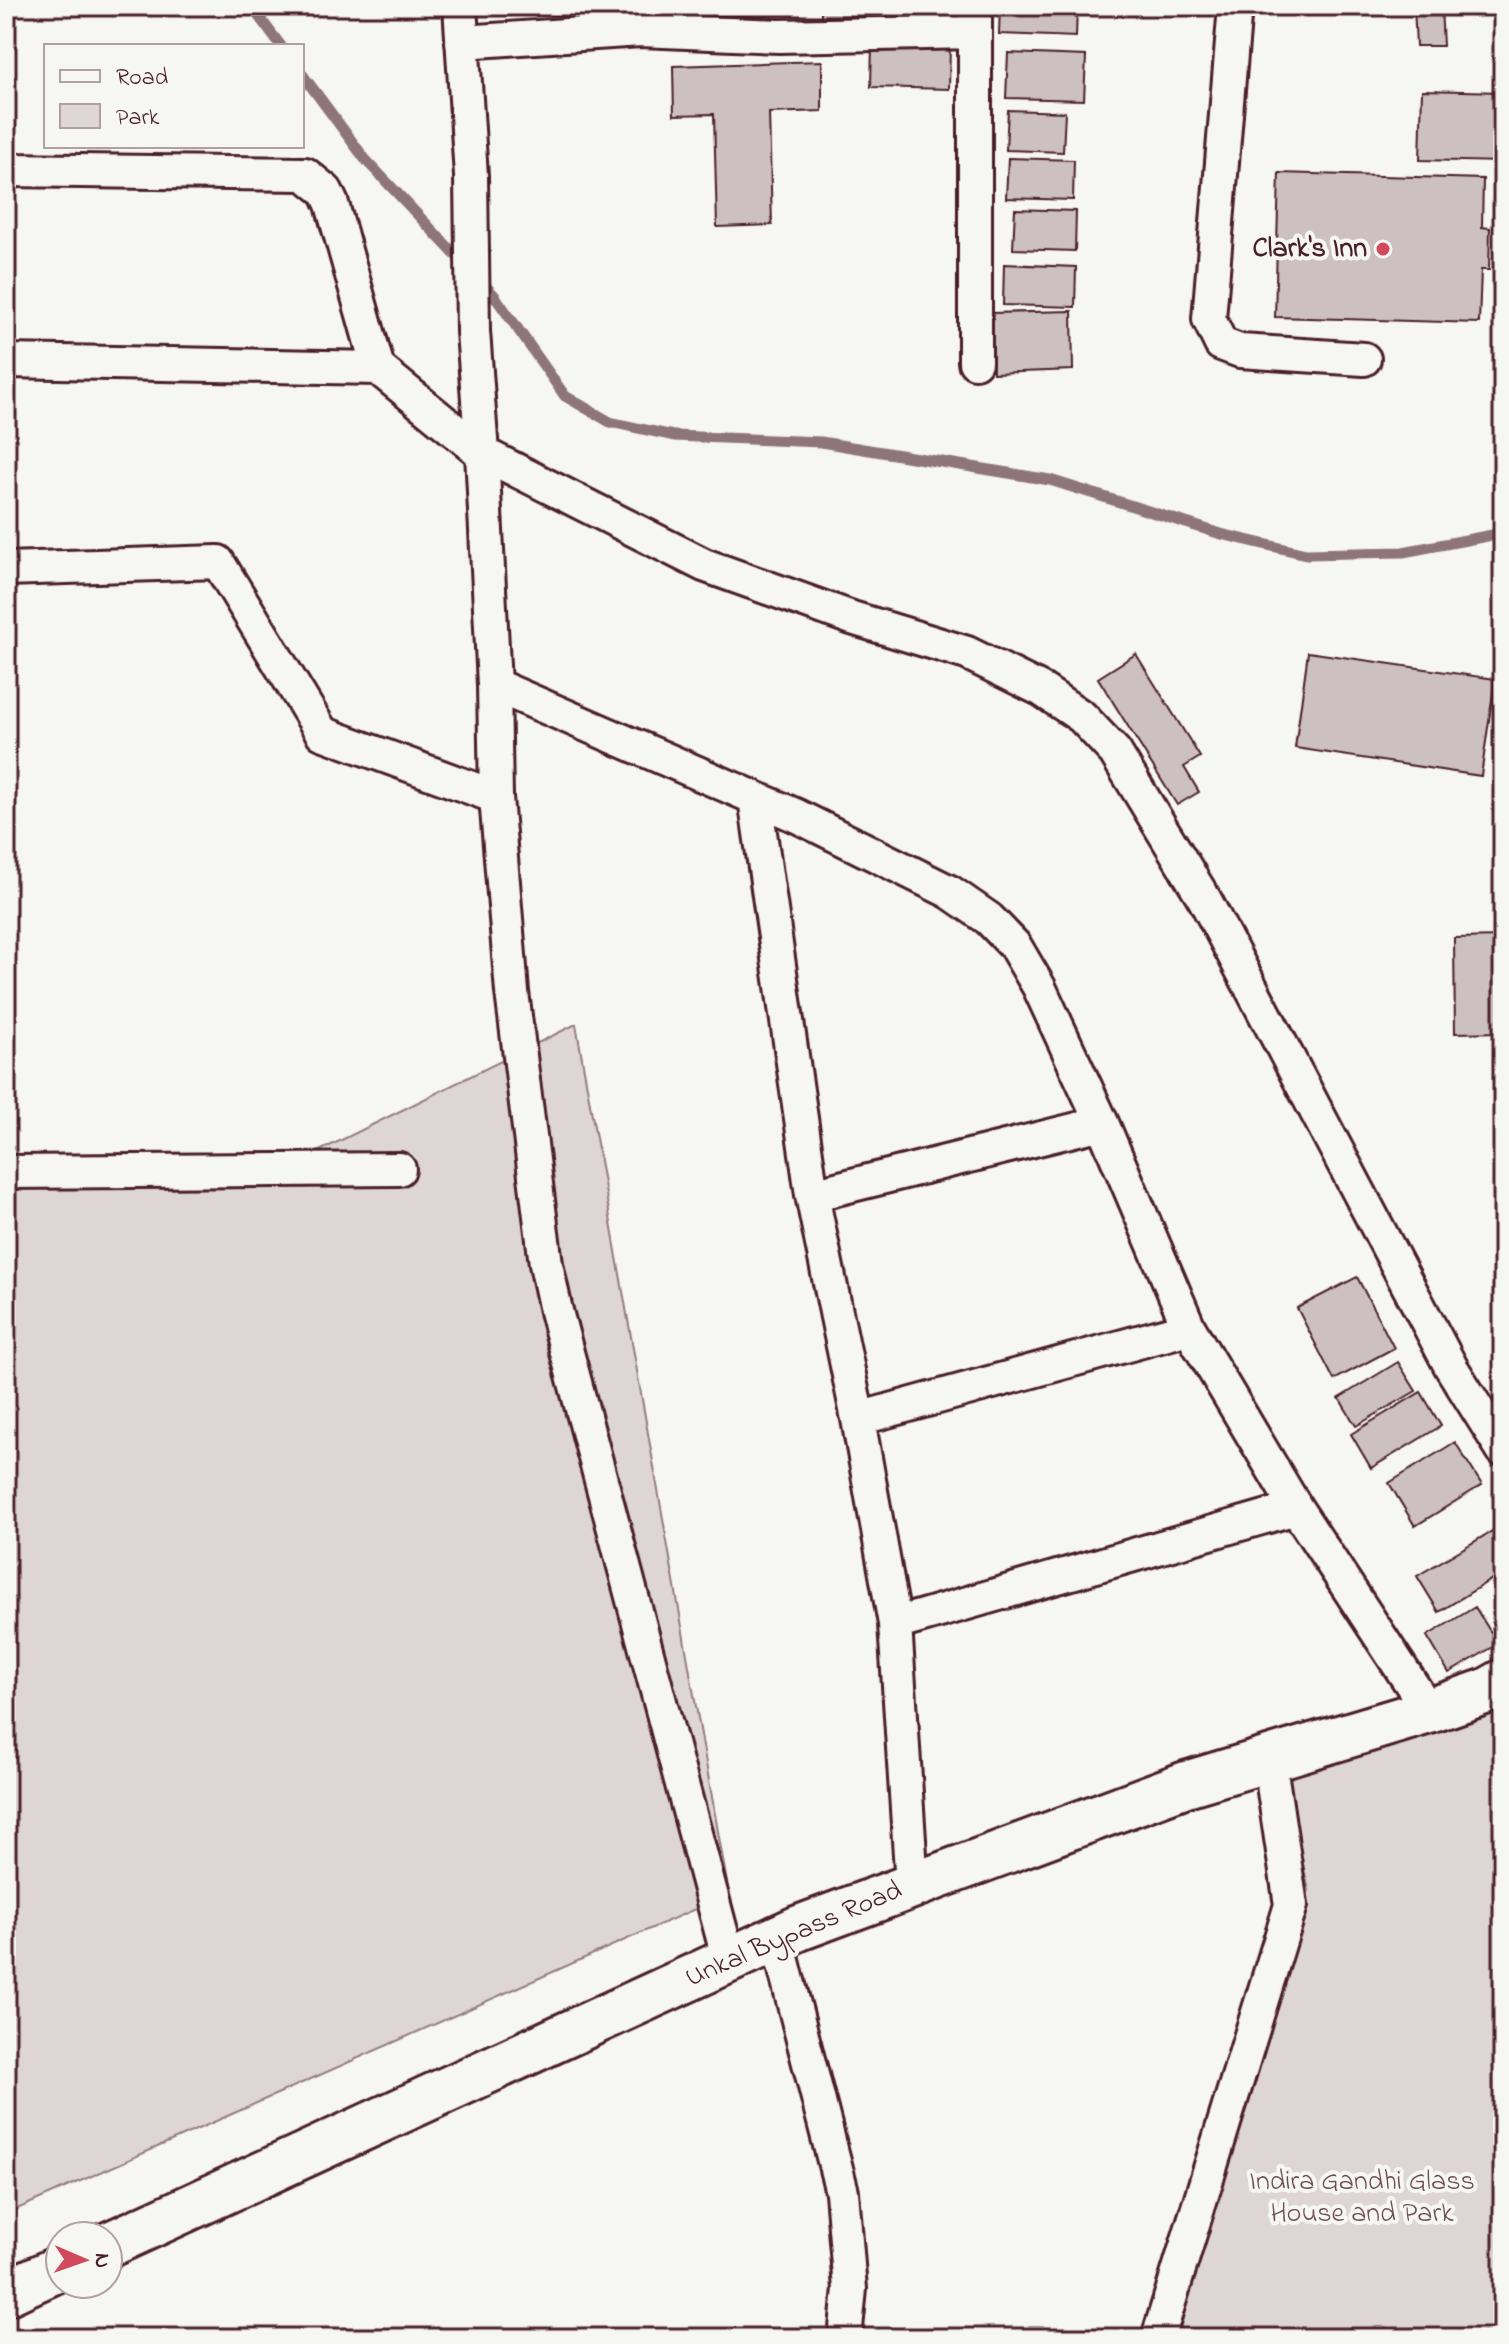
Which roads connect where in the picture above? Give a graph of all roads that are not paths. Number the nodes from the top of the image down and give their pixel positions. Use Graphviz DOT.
graph roads {
  1 [pos="460,6"];
  2 [pos="1235,6"];
  3 [pos="639,18"];
  4 [pos="975,19"];
  5 [pos="779,21"];
  6 [pos="462,42"];
  7 [pos="6,170"];
  8 [pos="1364,359"];
  9 [pos="6,361"];
  10 [pos="975,362"];
  11 [pos="378,368"];
  12 [pos="482,453"];
  13 [pos="6,569"];
  14 [pos="494,685"];
  15 [pos="496,797"];
  16 [pos="755,798"];
  17 [pos="1102,1123"];
  18 [pos="399,1169"];
  19 [pos="6,1172"];
  20 [pos="812,1195"];
  21 [pos="1189,1328"];
  22 [pos="858,1419"];
  23 [pos="1503,1450"];
  24 [pos="1296,1508"];
  25 [pos="895,1624"];
  26 [pos="1503,1682"];
  27 [pos="1429,1711"];
  28 [pos="1269,1758"];
  29 [pos="912,1886"];
  30 [pos="777,1938"];
  31 [pos="729,1961"];
  32 [pos="124,2238"];
  33 [pos="44,2275"];
  34 [pos="6,2293"];
  35 [pos="845,2338"];
  36 [pos="1158,2338"];
  1 -- 6 [label="street"];
  2 -- 8 [label="street"];
  3 -- 5 [label="street"];
  3 -- 6 [label="street"];
  4 -- 5 [label="street"];
  4 -- 10 [label="street"];
  6 -- 12 [label="street"];
  7 -- 11 [label="street"];
  9 -- 11 [label="street"];
  11 -- 12 [label="street"];
  12 -- 14 [label="street"];
  12 -- 23 [label="street"];
  13 -- 15 [label="street"];
  14 -- 15 [label="street"];
  14 -- 16 [label="street"];
  15 -- 31 [label="street"];
  16 -- 17 [label="street"];
  16 -- 20 [label="street"];
  17 -- 20 [label="street"];
  17 -- 21 [label="street"];
  18 -- 19 [label="street"];
  20 -- 22 [label="street"];
  21 -- 22 [label="street"];
  21 -- 24 [label="street"];
  22 -- 25 [label="street"];
  24 -- 25 [label="street"];
  24 -- 27 [label="street"];
  25 -- 29 [label="street"];
  26 -- 27 [label="main road, Unkal Bypass Road"];
  27 -- 28 [label="main road, Unkal Bypass Road"];
  28 -- 29 [label="main road, Unkal Bypass Road"];
  28 -- 36 [label="street"];
  29 -- 30 [label="main road, Unkal Bypass Road"];
  30 -- 31 [label="main road, Unkal Bypass Road"];
  30 -- 35 [label="street"];
  31 -- 32 [label="main road, Unkal Bypass Road"];
  33 -- 34 [label="main road"];
}
